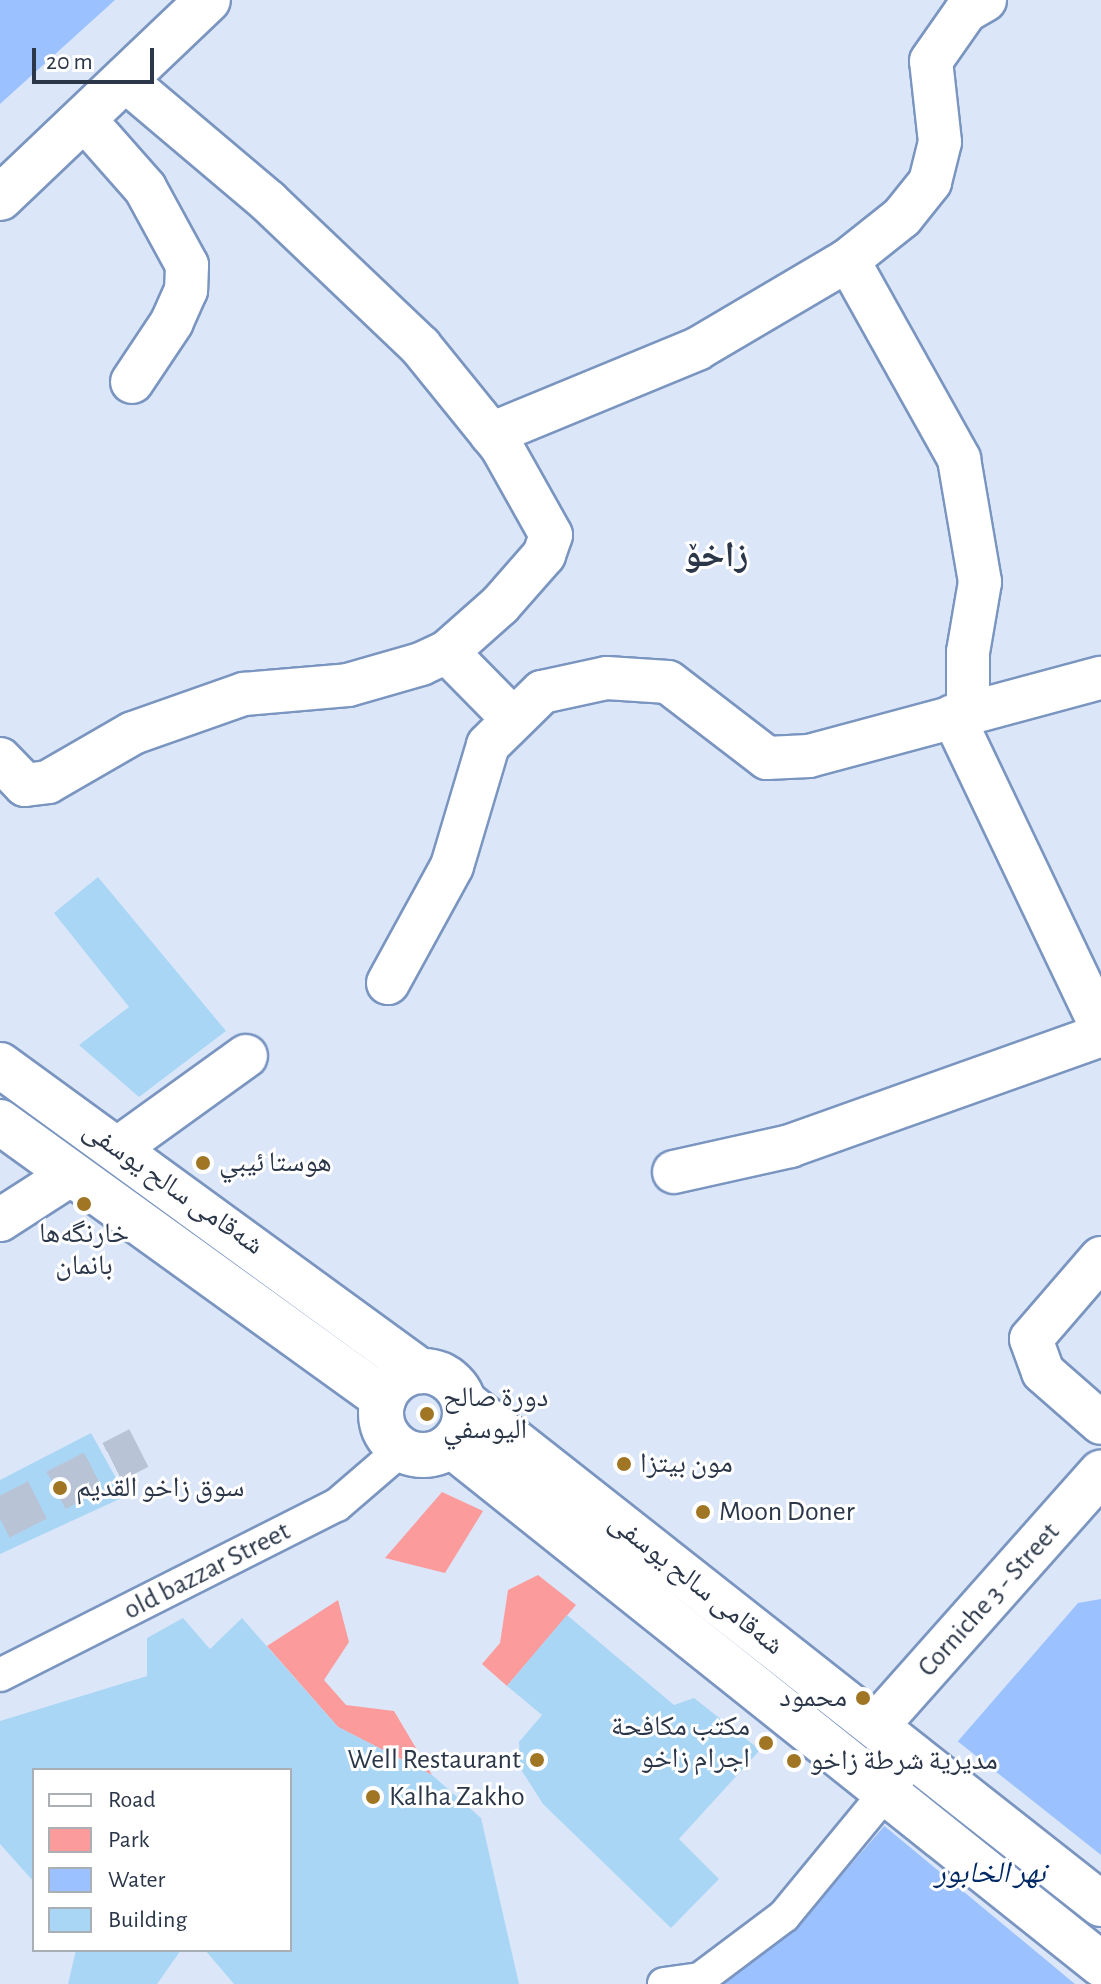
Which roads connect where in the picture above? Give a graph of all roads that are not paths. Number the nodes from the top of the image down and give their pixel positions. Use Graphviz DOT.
graph roads {
  1 [pos="208,0"];
  2 [pos="985,0"];
  3 [pos="126,81"];
  4 [pos="85,120"];
  5 [pos="0,198"];
  6 [pos="848,260"];
  7 [pos="132,382"];
  8 [pos="491,434"];
  9 [pos="447,652"];
  10 [pos="1101,678"];
  11 [pos="960,714"];
  12 [pos="511,717"];
  13 [pos="0,759"];
  14 [pos="388,983"];
  15 [pos="1101,1026"];
  16 [pos="1101,1035"];
  17 [pos="246,1056"];
  18 [pos="0,1065"];
  19 [pos="0,1122"];
  20 [pos="117,1149"];
  21 [pos="674,1172"];
  22 [pos="70,1175"];
  23 [pos="0,1220"];
  24 [pos="1101,1258"];
  25 [pos="420,1371"];
  26 [pos="384,1399"];
  27 [pos="464,1402"];
  28 [pos="1101,1423"];
  29 [pos="451,1445"];
  30 [pos="402,1449"];
  31 [pos="1101,1473"];
  32 [pos="0,1675"];
  33 [pos="876,1726"];
  34 [pos="908,1777"];
  35 [pos="1101,1904"];
  36 [pos="1101,1964"];
  37 [pos="664,1984"];
  1 -- 3 [label="main road"];
  2 -- 6 [label="street"];
  3 -- 4 [label="main road"];
  3 -- 8 [label="street"];
  4 -- 5 [label="main road"];
  4 -- 7 [label="street"];
  6 -- 8 [label="street"];
  6 -- 11 [label="street"];
  8 -- 9 [label="street"];
  9 -- 12 [label="street"];
  9 -- 13 [label="street"];
  10 -- 11 [label="street"];
  11 -- 12 [label="street"];
  11 -- 15 [label="street"];
  12 -- 14 [label="street"];
  16 -- 21 [label="street"];
  17 -- 20 [label="street"];
  18 -- 20 [label="main road, شەقامی سالح یوسفی"];
  19 -- 22 [label="main road, شەقامی سالح یوسفی"];
  20 -- 25 [label="main road, شەقامی سالح یوسفی"];
  22 -- 23 [label="street"];
  22 -- 26 [label="main road, شەقامی سالح یوسفی"];
  24 -- 28 [label="street"];
  25 -- 26 [label="main road"];
  25 -- 27 [label="main road"];
  26 -- 30 [label="main road"];
  27 -- 29 [label="main road"];
  27 -- 33 [label="main road, شەقامی سالح یوسفی"];
  29 -- 30 [label="main road"];
  29 -- 34 [label="main road, شەقامی سالح یوسفی"];
  30 -- 32 [label="street, old bazzar Street"];
  31 -- 33 [label="main road, Corniche 3 - Street"];
  33 -- 34 [label="main road, شەقامی سالح یوسفی"];
  34 -- 35 [label="main road"];
  34 -- 36 [label="main road"];
  34 -- 37 [label="street"];
}
